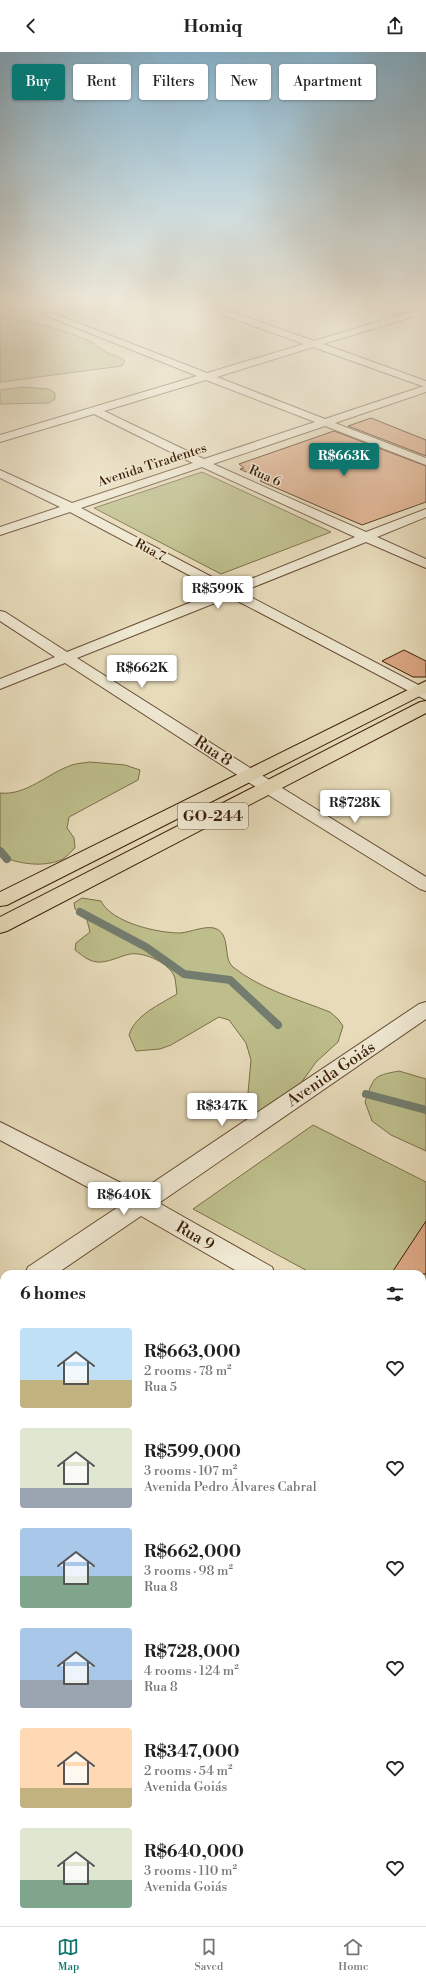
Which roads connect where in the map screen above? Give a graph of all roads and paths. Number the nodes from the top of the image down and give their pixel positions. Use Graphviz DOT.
graph roads {
  1 [pos="160,390"];
  2 [pos="241,390"];
  3 [pos="422,390"];
  4 [pos="94,410"];
  5 [pos="324,423"];
  6 [pos="0,439"];
  7 [pos="426,462"];
  8 [pos="202,463"];
  9 [pos="0,474"];
  10 [pos="70,507"];
  11 [pos="426,513"];
  12 [pos="0,531"];
  13 [pos="366,537"];
  14 [pos="426,564"];
  15 [pos="229,592"];
  16 [pos="0,615"];
  17 [pos="67,657"];
  18 [pos="0,684"];
  19 [pos="424,694"];
  20 [pos="249,775"];
  21 [pos="268,787"];
  22 [pos="426,885"];
  23 [pos="26,887"];
  24 [pos="0,900"];
  25 [pos="47,902"];
  26 [pos="0,926"];
  27 [pos="426,1010"];
  28 [pos="0,1130"];
  29 [pos="140,1204"];
  30 [pos="43,1270"];
  31 [pos="256,1270"];
  1 -- 4 [label="street"];
  2 -- 5 [label="street"];
  3 -- 5 [label="street, Avenida Tiradentes"];
  4 -- 6 [label="street"];
  4 -- 8 [label="street, Rua 6"];
  5 -- 7 [label="street"];
  5 -- 8 [label="street, Avenida Tiradentes"];
  8 -- 10 [label="street, Avenida Tiradentes"];
  8 -- 13 [label="street, Rua 6"];
  9 -- 10 [label="street, Rua 7"];
  10 -- 12 [label="street, Avenida Tiradentes"];
  10 -- 15 [label="street, Rua 7"];
  11 -- 13 [label="street"];
  13 -- 14 [label="street, Rua 6"];
  13 -- 15 [label="street"];
  15 -- 17 [label="street"];
  15 -- 19 [label="street, Rua 7"];
  16 -- 17 [label="street, Rua 8"];
  17 -- 18 [label="street"];
  17 -- 20 [label="street, Rua 8"];
  19 -- 20 [label="main road, GO-244"];
  19 -- 21 [label="main road, GO-244"];
  20 -- 21 [label="street, Rua 8"];
  20 -- 23 [label="main road, GO-244"];
  21 -- 22 [label="street, Rua 8"];
  21 -- 25 [label="main road, GO-244"];
  23 -- 24 [label="main road, GO-244"];
  23 -- 25 [label="main road"];
  25 -- 26 [label="main road, GO-244"];
  27 -- 29 [label="street, Avenida Goiás"];
  28 -- 29 [label="street, Rua 9"];
  29 -- 30 [label="street, Avenida Goiás"];
  29 -- 31 [label="street, Rua 9"];
}
